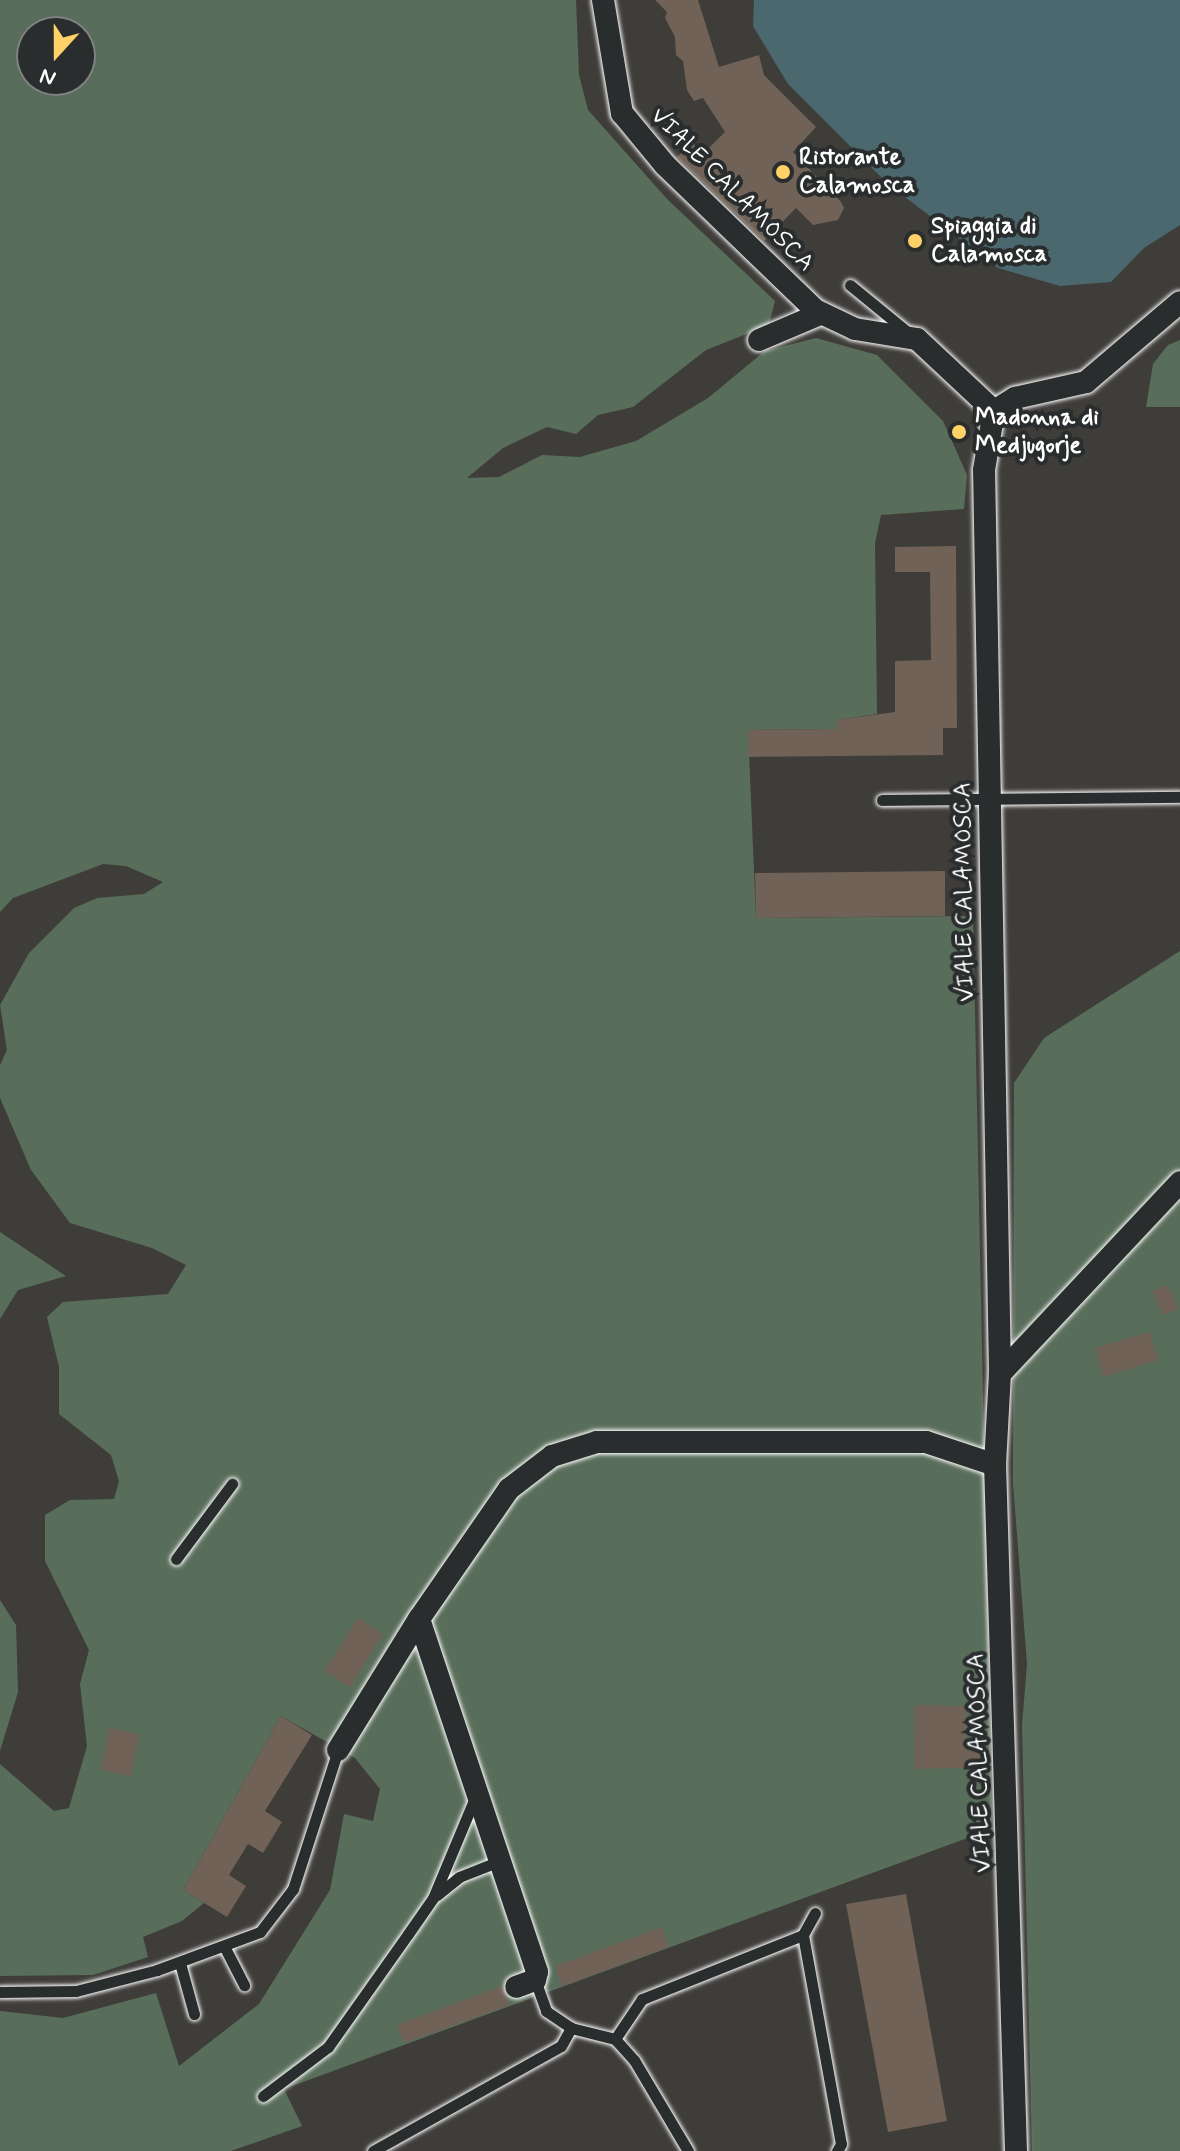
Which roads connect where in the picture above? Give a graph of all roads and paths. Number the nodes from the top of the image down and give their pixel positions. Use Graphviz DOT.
graph roads {
  1 [pos="603,0"];
  2 [pos="850,285"];
  3 [pos="1180,302"];
  4 [pos="820,314"];
  5 [pos="917,339"];
  6 [pos="759,340"];
  7 [pos="994,411"];
  8 [pos="1180,797"];
  9 [pos="989,798"];
  10 [pos="882,800"];
  11 [pos="1180,1182"];
  12 [pos="1000,1374"];
  13 [pos="995,1465"];
  14 [pos="232,1484"];
  15 [pos="176,1559"];
  16 [pos="419,1619"];
  17 [pos="338,1750"];
  18 [pos="478,1789"];
  19 [pos="502,1860"];
  20 [pos="433,1898"];
  21 [pos="815,1913"];
  22 [pos="803,1935"];
  23 [pos="225,1948"];
  24 [pos="180,1963"];
  25 [pos="525,1984"];
  26 [pos="244,1985"];
  27 [pos="0,1992"];
  28 [pos="194,2014"];
  29 [pos="571,2028"];
  30 [pos="615,2039"];
  31 [pos="263,2096"];
  32 [pos="373,2151"];
  33 [pos="688,2151"];
  34 [pos="837,2151"];
  35 [pos="1016,2151"];
  1 -- 4 [label="street, VIALE CALAMOSCA"];
  2 -- 5 [label="lane"];
  3 -- 7 [label="street"];
  4 -- 5 [label="street, VIALE CALAMOSCA"];
  4 -- 6 [label="street"];
  5 -- 7 [label="street"];
  7 -- 9 [label="street, VIALE CALAMOSCA"];
  8 -- 9 [label="lane"];
  9 -- 10 [label="lane"];
  9 -- 12 [label="street, VIALE CALAMOSCA"];
  11 -- 12 [label="street"];
  12 -- 13 [label="street, VIALE CALAMOSCA"];
  13 -- 16 [label="street"];
  13 -- 35 [label="street, VIALE CALAMOSCA"];
  14 -- 15 [label="lane"];
  16 -- 17 [label="street"];
  16 -- 18 [label="street"];
  17 -- 23 [label="lane"];
  18 -- 19 [label="street"];
  18 -- 20 [label="lane"];
  19 -- 20 [label="lane"];
  19 -- 25 [label="street"];
  20 -- 31 [label="lane"];
  21 -- 22 [label="lane"];
  22 -- 30 [label="lane"];
  22 -- 34 [label="lane"];
  23 -- 24 [label="lane"];
  23 -- 26 [label="lane"];
  24 -- 27 [label="lane"];
  24 -- 28 [label="lane"];
  25 -- 29 [label="lane"];
  29 -- 30 [label="lane"];
  29 -- 32 [label="lane"];
  30 -- 33 [label="lane"];
}
